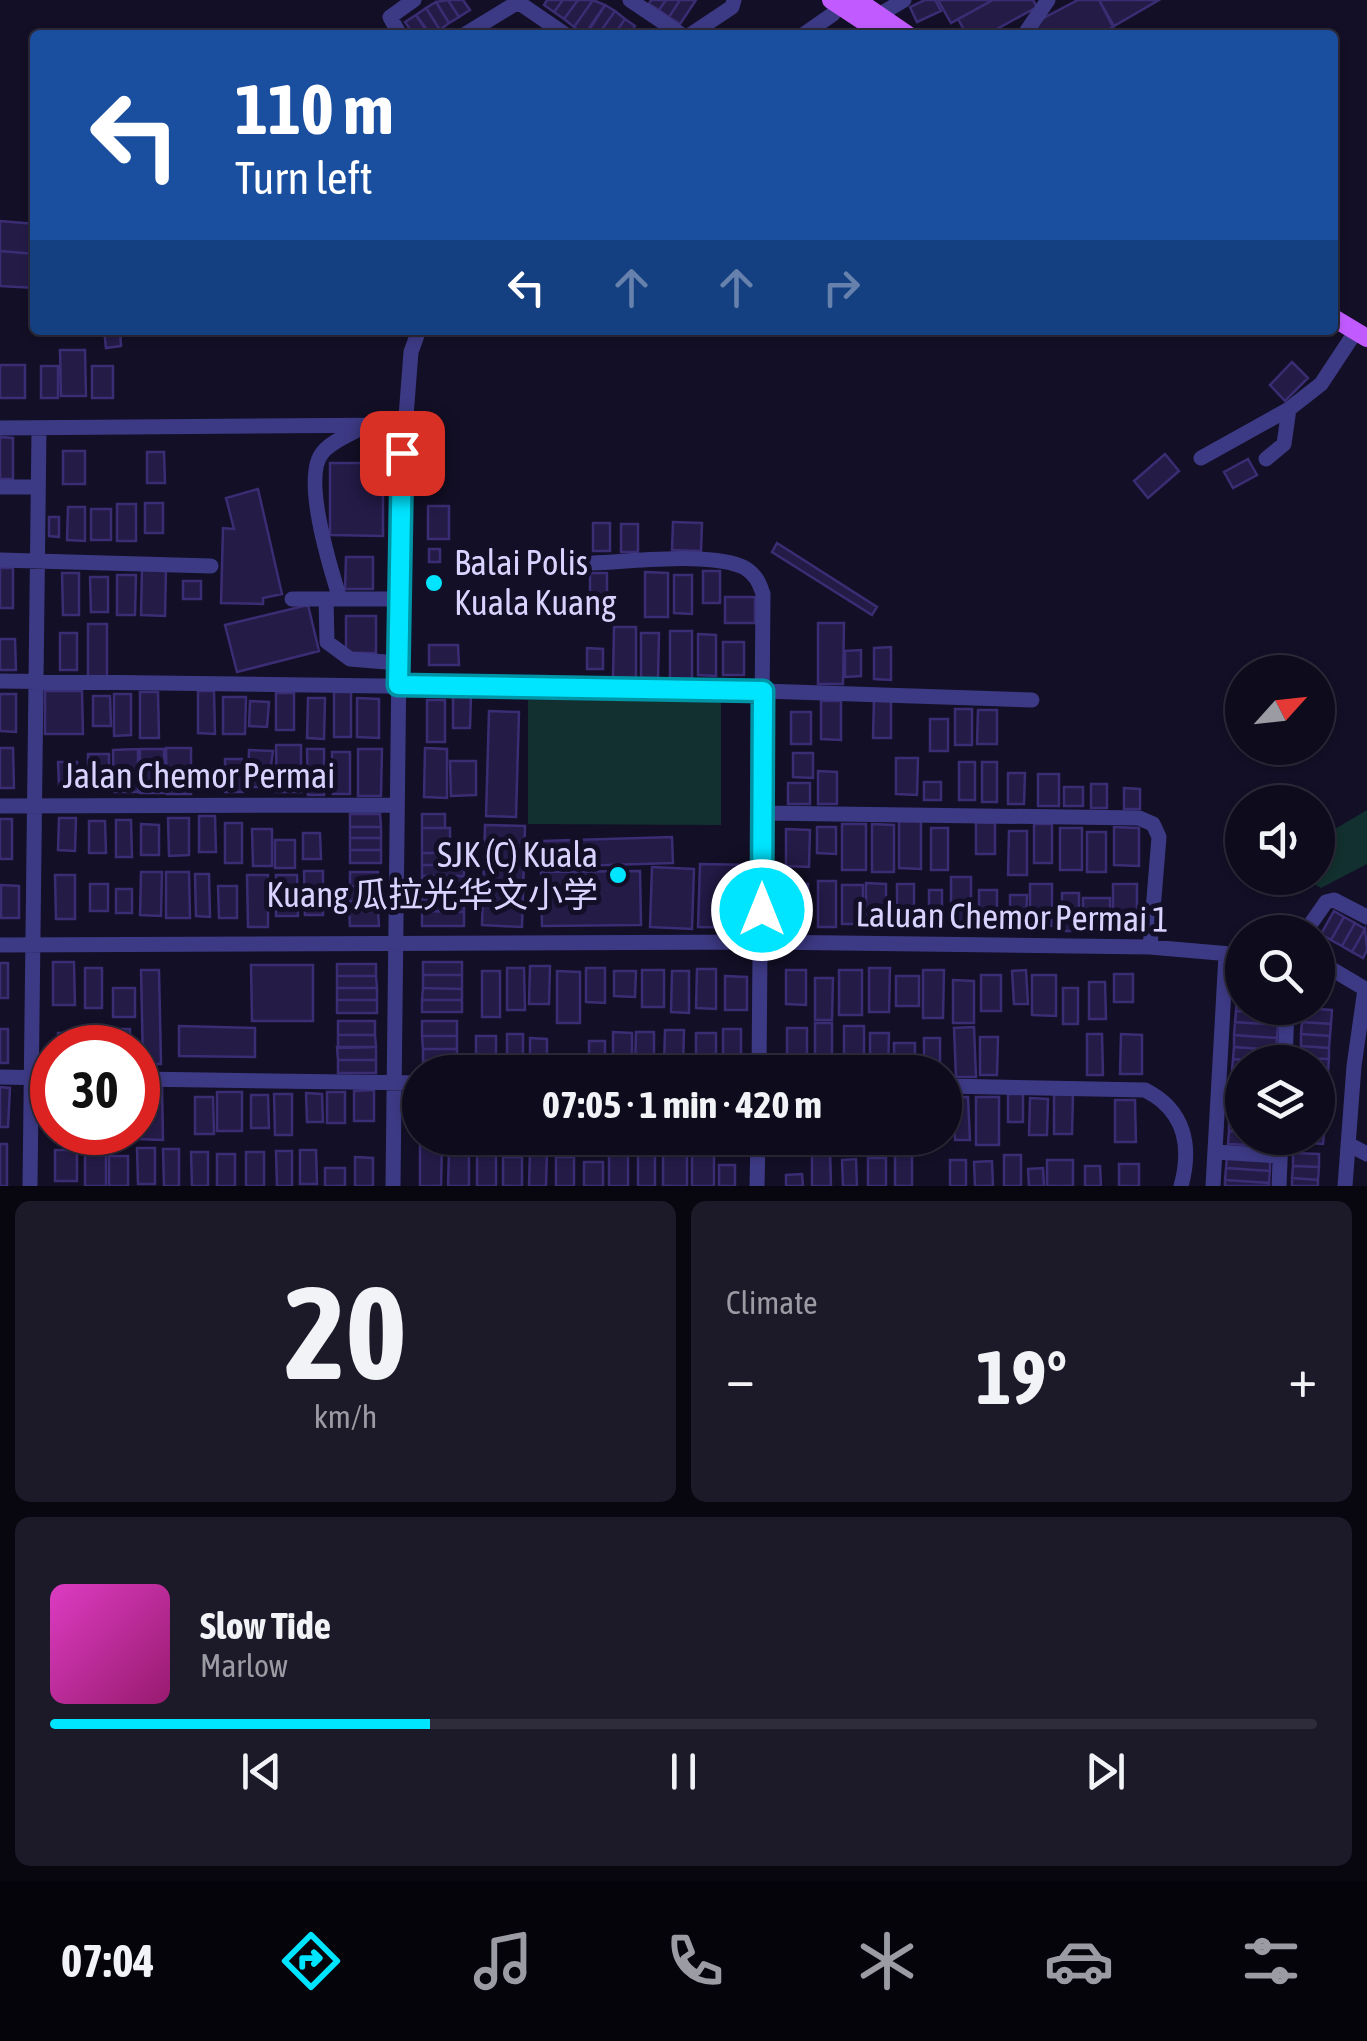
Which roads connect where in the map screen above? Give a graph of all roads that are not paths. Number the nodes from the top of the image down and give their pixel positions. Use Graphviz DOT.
graph roads {
  1 [pos="414,0"];
  2 [pos="630,0"];
  3 [pos="904,0"];
  4 [pos="1048,0"];
  5 [pos="516,1"];
  6 [pos="842,1"];
  7 [pos="733,4"];
  8 [pos="536,6"];
  9 [pos="879,15"];
  10 [pos="397,30"];
  11 [pos="472,30"];
  12 [pos="561,30"];
  13 [pos="675,30"];
  14 [pos="697,30"];
  15 [pos="809,30"];
  16 [pos="878,30"];
  17 [pos="901,30"];
  18 [pos="1027,30"];
  19 [pos="1338,321"];
  20 [pos="417,335"];
  21 [pos="1361,335"];
  22 [pos="1289,409"];
  23 [pos="404,424"];
  24 [pos="367,425"];
  25 [pos="0,428"];
  26 [pos="38,429"];
  27 [pos="1201,458"];
  28 [pos="1266,459"];
  29 [pos="0,487"];
  30 [pos="38,487"];
  31 [pos="0,560"];
  32 [pos="38,561"];
  33 [pos="593,563"];
  34 [pos="212,566"];
  35 [pos="292,599"];
  36 [pos="333,599"];
  37 [pos="399,599"];
  38 [pos="398,663"];
  39 [pos="0,681"];
  40 [pos="37,681"];
  41 [pos="398,685"];
  42 [pos="763,691"];
  43 [pos="1032,700"];
  44 [pos="397,805"];
  45 [pos="0,806"];
  46 [pos="32,806"];
  47 [pos="761,812"];
  48 [pos="1315,915"];
  49 [pos="1367,917"];
  50 [pos="762,942"];
  51 [pos="0,944"];
  52 [pos="32,945"];
  53 [pos="398,945"];
  54 [pos="1150,947"];
  55 [pos="1225,954"];
  56 [pos="1335,971"];
  57 [pos="1366,989"];
  58 [pos="32,1025"];
  59 [pos="1228,1025"];
  60 [pos="759,1055"];
  61 [pos="1360,1070"];
  62 [pos="0,1077"];
  63 [pos="30,1078"];
  64 [pos="160,1079"];
  65 [pos="397,1084"];
  66 [pos="402,1084"];
  67 [pos="962,1086"];
  68 [pos="1348,1144"];
  69 [pos="1216,1152"];
  70 [pos="1367,1154"];
  71 [pos="31,1155"];
  72 [pos="758,1155"];
  73 [pos="1280,1156"];
  74 [pos="30,1186"];
  75 [pos="393,1186"];
  76 [pos="758,1186"];
  77 [pos="1182,1186"];
  78 [pos="1214,1186"];
  79 [pos="1279,1186"];
  80 [pos="1345,1186"];
  1 -- 10 [label="street"];
  2 -- 13 [label="street"];
  3 -- 9 [label="street"];
  4 -- 18 [label="street"];
  5 -- 8 [label="street"];
  5 -- 11 [label="street"];
  6 -- 9 [label="main road"];
  6 -- 15 [label="street"];
  6 -- 16 [label="main road"];
  7 -- 14 [label="street"];
  8 -- 12 [label="street"];
  9 -- 17 [label="main road"];
  19 -- 21 [label="main road"];
  20 -- 23 [label="street"];
  21 -- 22 [label="street"];
  22 -- 27 [label="street"];
  22 -- 28 [label="street"];
  23 -- 24 [label="street"];
  23 -- 37 [label="street"];
  24 -- 26 [label="street"];
  24 -- 36 [label="street"];
  25 -- 26 [label="street"];
  26 -- 30 [label="street"];
  29 -- 30 [label="street"];
  30 -- 32 [label="street"];
  31 -- 32 [label="street"];
  32 -- 34 [label="street"];
  32 -- 40 [label="street"];
  33 -- 42 [label="street"];
  35 -- 36 [label="street"];
  36 -- 37 [label="street"];
  36 -- 38 [label="street"];
  37 -- 38 [label="street"];
  38 -- 41 [label="street"];
  39 -- 40 [label="street"];
  40 -- 41 [label="street"];
  40 -- 46 [label="street"];
  41 -- 42 [label="street"];
  41 -- 44 [label="street"];
  42 -- 43 [label="street"];
  42 -- 47 [label="street"];
  44 -- 46 [label="street, Jalan Chemor Permai"];
  44 -- 53 [label="street"];
  45 -- 46 [label="street, Jalan Chemor Permai"];
  46 -- 52 [label="street"];
  47 -- 50 [label="street"];
  47 -- 54 [label="street"];
  48 -- 49 [label="street"];
  50 -- 53 [label="street, Laluan Chemor Permai 1"];
  50 -- 54 [label="street, Laluan Chemor Permai 1"];
  50 -- 60 [label="street"];
  51 -- 52 [label="street, Laluan Chemor Permai 1"];
  52 -- 53 [label="street, Laluan Chemor Permai 1"];
  52 -- 58 [label="street"];
  53 -- 65 [label="street"];
  54 -- 55 [label="street, Laluan Chemor Permai 1"];
  56 -- 57 [label="street"];
  57 -- 61 [label="street"];
  59 -- 69 [label="street"];
  61 -- 68 [label="street"];
  62 -- 63 [label="street"];
  64 -- 65 [label="street"];
  65 -- 66 [label="street"];
  65 -- 75 [label="street"];
  67 -- 77 [label="street"];
  68 -- 70 [label="street"];
  68 -- 80 [label="street"];
  69 -- 73 [label="street"];
  69 -- 78 [label="street"];
  71 -- 74 [label="street"];
  72 -- 76 [label="street"];
  73 -- 79 [label="street"];
}
